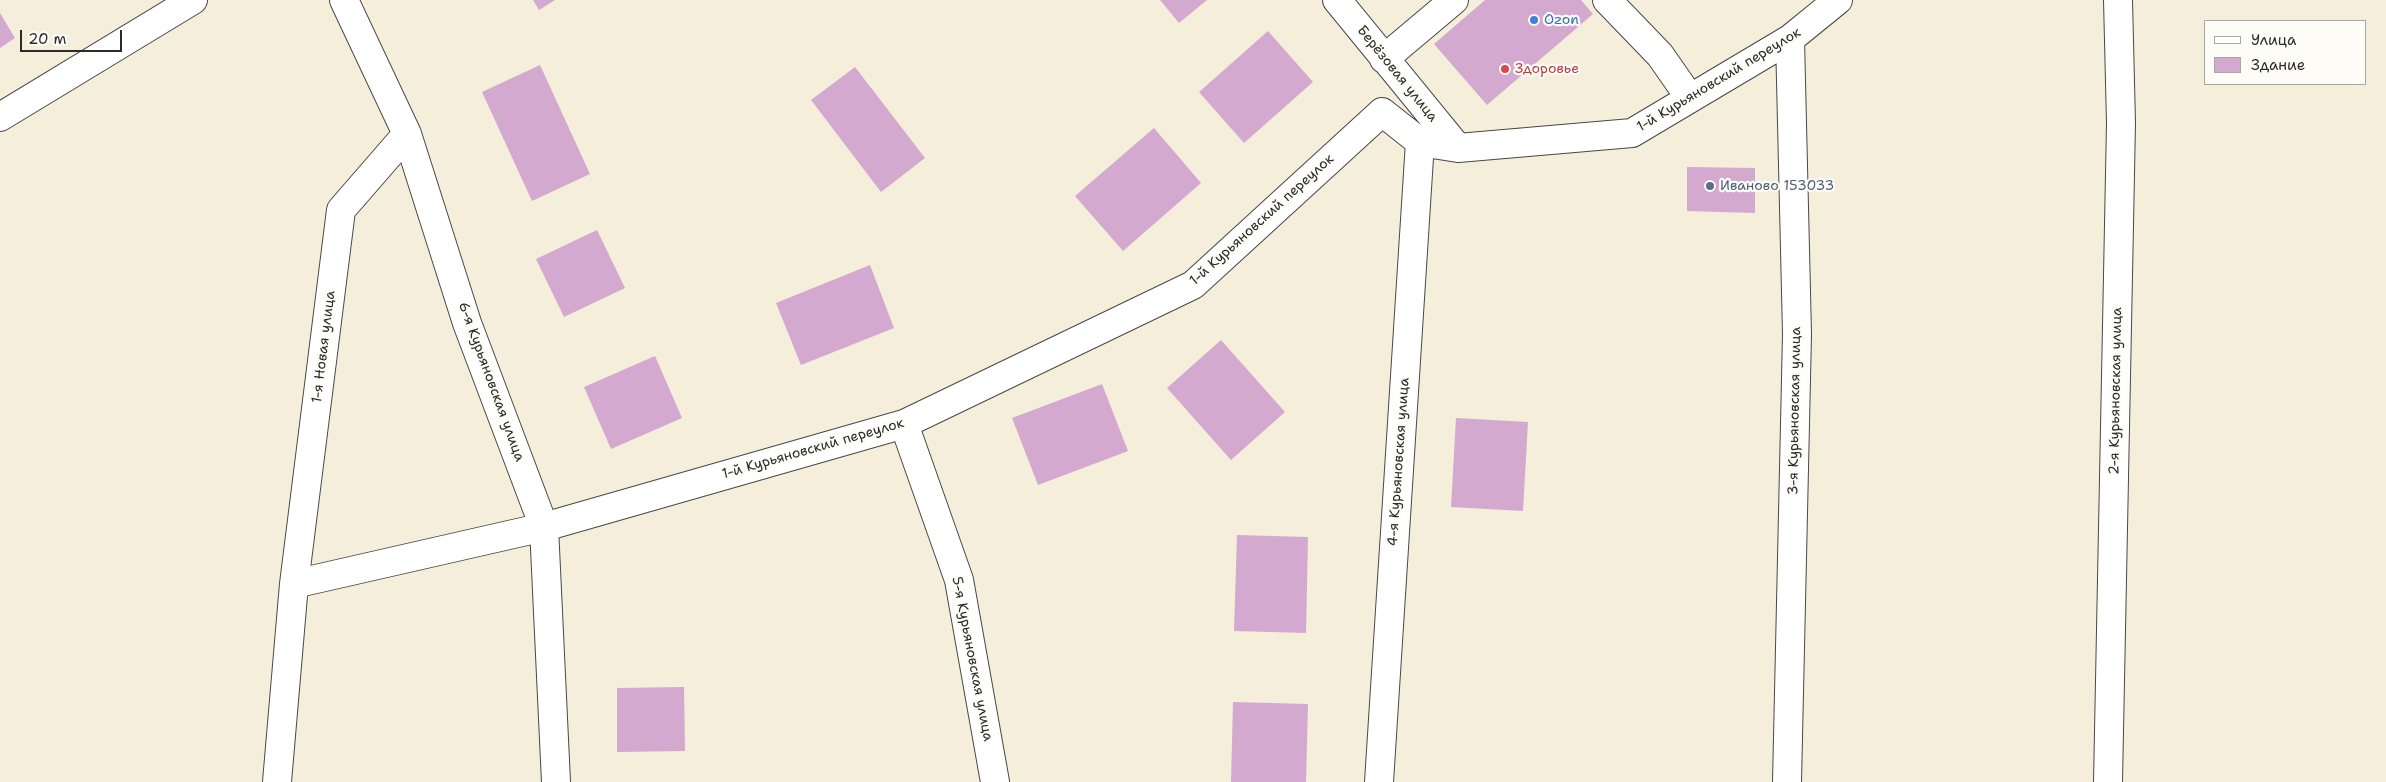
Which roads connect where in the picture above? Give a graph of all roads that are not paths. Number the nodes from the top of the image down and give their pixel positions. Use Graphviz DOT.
graph roads {
  1 [pos="194,0"];
  2 [pos="344,0"];
  3 [pos="1337,0"];
  4 [pos="1454,0"];
  5 [pos="1607,0"];
  6 [pos="1838,0"];
  7 [pos="2118,0"];
  8 [pos="1790,39"];
  9 [pos="1384,59"];
  10 [pos="1690,98"];
  11 [pos="0,117"];
  12 [pos="407,134"];
  13 [pos="1420,142"];
  14 [pos="1458,148"];
  15 [pos="904,424"];
  16 [pos="544,526"];
  17 [pos="294,584"];
  18 [pos="277,782"];
  19 [pos="556,782"];
  20 [pos="995,782"];
  21 [pos="1379,782"];
  22 [pos="1787,782"];
  23 [pos="2108,782"];
  1 -- 11 [label="street"];
  2 -- 12 [label="street, 6-я Курьяновская улица"];
  3 -- 9 [label="street, Берёзовая улица"];
  4 -- 9 [label="street"];
  5 -- 10 [label="street"];
  6 -- 8 [label="street, 1-й Курьяновский переулок"];
  7 -- 23 [label="street, 2-я Курьяновская улица"];
  8 -- 10 [label="street, 1-й Курьяновский переулок"];
  8 -- 22 [label="street, 3-я Курьяновская улица"];
  9 -- 14 [label="street, Берёзовая улица"];
  10 -- 14 [label="street, 1-й Курьяновский переулок"];
  12 -- 16 [label="street, 6-я Курьяновская улица"];
  12 -- 17 [label="street, 1-я Новая улица"];
  13 -- 14 [label="street, 1-й Курьяновский переулок"];
  13 -- 15 [label="street, 1-й Курьяновский переулок"];
  13 -- 21 [label="street, 4-я Курьяновская улица"];
  15 -- 16 [label="street, 1-й Курьяновский переулок"];
  15 -- 20 [label="street, 5-я Курьяновская улица"];
  16 -- 17 [label="street"];
  16 -- 19 [label="street, 6-я Курьяновская улица"];
  17 -- 18 [label="street, 1-я Новая улица"];
}
